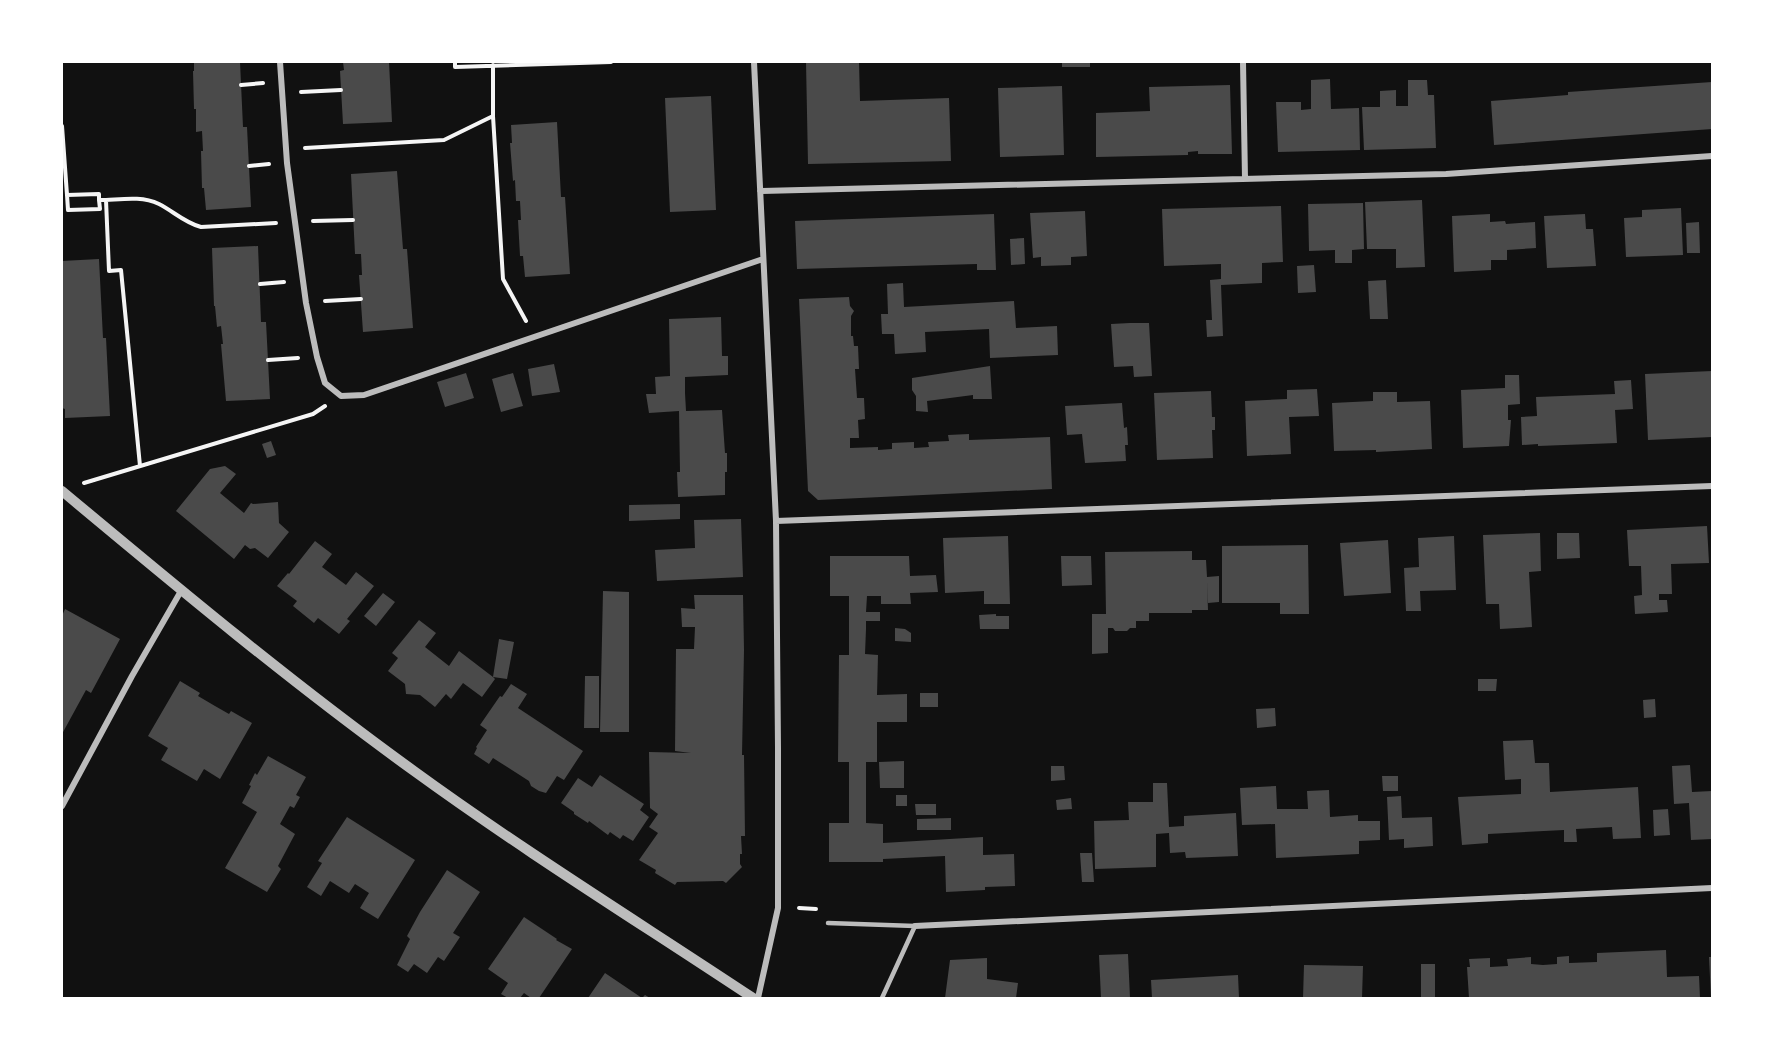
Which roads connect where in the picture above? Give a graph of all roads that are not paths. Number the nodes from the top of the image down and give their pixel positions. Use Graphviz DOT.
graph roads {
  1 [pos="280,62"];
  2 [pos="754,62"];
  3 [pos="1243,62"];
  4 [pos="1713,156"];
  5 [pos="1245,179"];
  6 [pos="760,191"];
  7 [pos="763,259"];
  8 [pos="1713,486"];
  9 [pos="62,491"];
  10 [pos="776,521"];
  11 [pos="181,591"];
  12 [pos="62,806"];
  13 [pos="1713,888"];
  14 [pos="828,923"];
  15 [pos="915,926"];
  16 [pos="755,999"];
  17 [pos="882,999"];
  1 -- 7 [label="street"];
  2 -- 6 [label="street"];
  3 -- 5 [label="street"];
  4 -- 5 [label="street"];
  5 -- 6 [label="street"];
  6 -- 7 [label="street"];
  7 -- 10 [label="street"];
  8 -- 10 [label="street"];
  9 -- 11 [label="street"];
  10 -- 16 [label="street"];
  11 -- 12 [label="street"];
  11 -- 16 [label="street"];
  13 -- 15 [label="street"];
  14 -- 15 [label="lane"];
  15 -- 17 [label="lane"];
}
